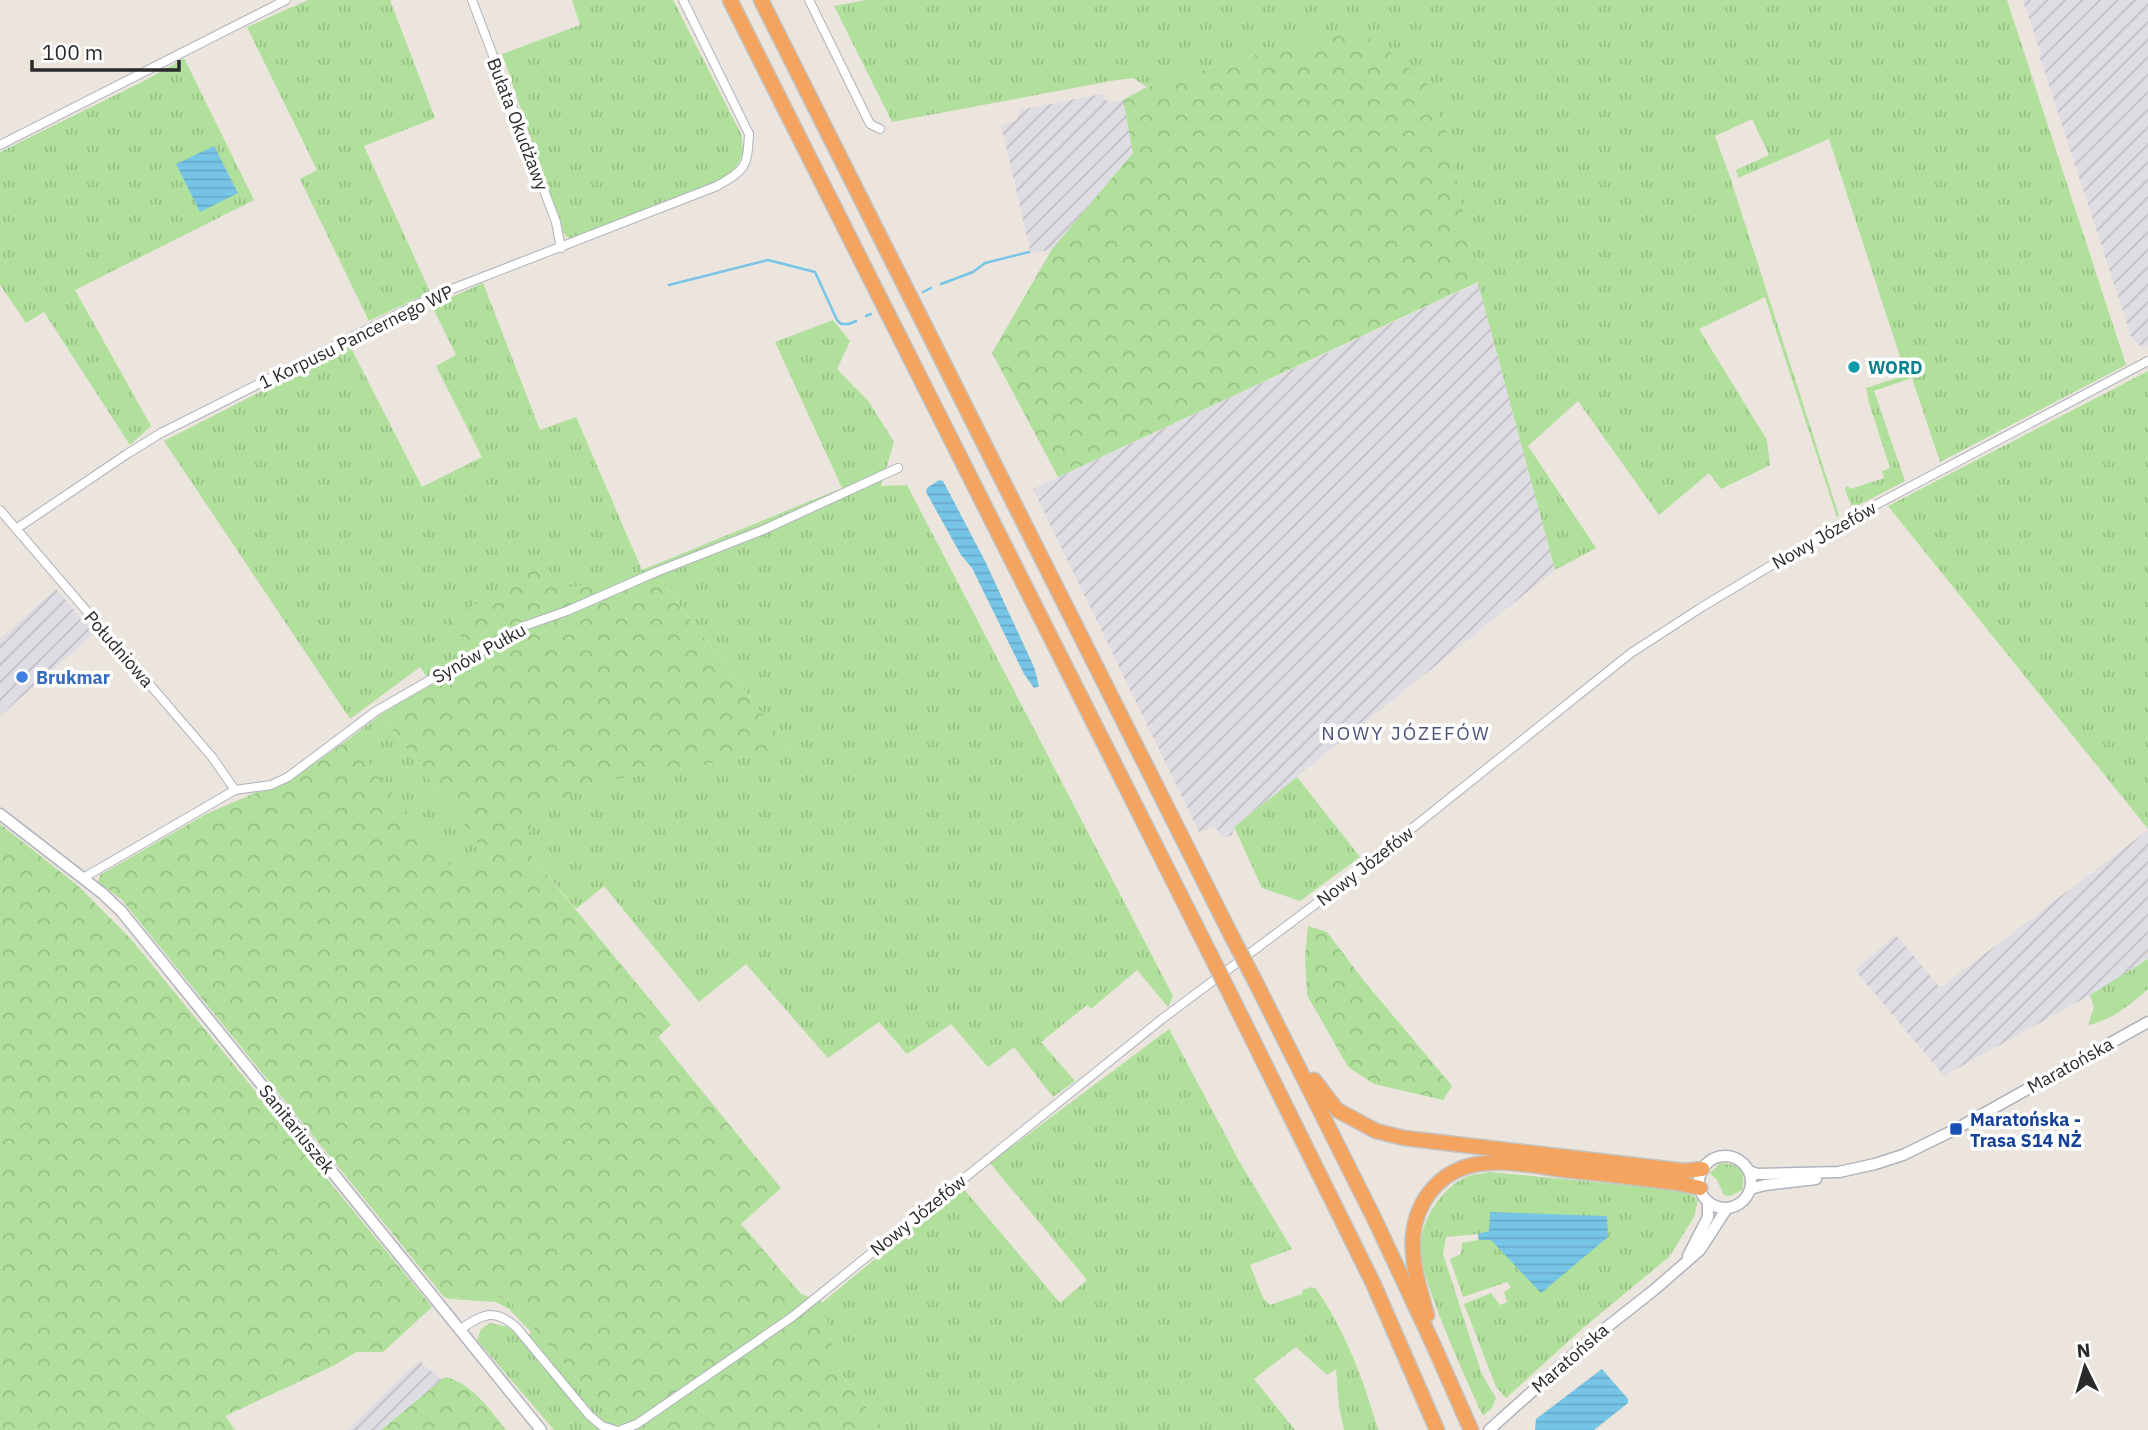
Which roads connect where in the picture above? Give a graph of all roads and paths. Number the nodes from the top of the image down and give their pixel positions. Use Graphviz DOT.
graph roads {
  1 [pos="286,0"];
  2 [pos="472,0"];
  3 [pos="683,0"];
  4 [pos="730,0"];
  5 [pos="761,0"];
  6 [pos="809,0"];
  7 [pos="880,129"];
  8 [pos="0,145"];
  9 [pos="561,248"];
  10 [pos="2148,361"];
  11 [pos="898,468"];
  12 [pos="0,510"];
  13 [pos="16,529"];
  14 [pos="235,790"];
  15 [pos="0,814"];
  16 [pos="83,878"];
  17 [pos="2148,1022"];
  18 [pos="1290,1048"];
  19 [pos="1702,1169"];
  20 [pos="1749,1171"];
  21 [pos="1839,1172"];
  22 [pos="1700,1188"];
  23 [pos="1750,1189"];
  24 [pos="1708,1202"];
  25 [pos="1727,1208"];
  26 [pos="1686,1261"];
  27 [pos="459,1329"];
  28 [pos="1433,1344"];
  29 [pos="1469,1426"];
  30 [pos="541,1430"];
  31 [pos="615,1430"];
  32 [pos="621,1430"];
  33 [pos="1437,1430"];
  34 [pos="1489,1430"];
  1 -- 8 [label="street"];
  2 -- 9 [label="street, Bułata Okudżawy"];
  3 -- 9 [label="street, 1 Korpusu Pancernego WP"];
  4 -- 33 [label="highway, bridge"];
  5 -- 18 [label="highway, bridge"];
  6 -- 7 [label="street"];
  9 -- 13 [label="street, 1 Korpusu Pancernego WP"];
  10 -- 32 [label="street, Nowy Józefów"];
  11 -- 14 [label="street, Synów Pułku"];
  12 -- 13 [label="street, Południowa"];
  13 -- 14 [label="street, Południowa"];
  14 -- 16 [label="street, Synów Pułku"];
  15 -- 16 [label="main road, Sanitariuszek"];
  16 -- 27 [label="main road, Sanitariuszek"];
  17 -- 21 [label="main road, Maratońska"];
  18 -- 19 [label="highway"];
  18 -- 28 [label="highway"];
  19 -- 20 [label="main road"];
  19 -- 22 [label="main road"];
  20 -- 21 [label="main road, Maratońska"];
  20 -- 23 [label="main road"];
  21 -- 23 [label="main road, Maratońska"];
  22 -- 24 [label="main road"];
  22 -- 28 [label="highway"];
  23 -- 25 [label="main road"];
  24 -- 25 [label="main road"];
  24 -- 26 [label="main road, Maratońska"];
  25 -- 26 [label="main road, Maratońska"];
  26 -- 34 [label="main road, Maratońska"];
  27 -- 30 [label="main road, Sanitariuszek"];
  27 -- 31 [label="street"];
  28 -- 29 [label="highway"];
}
